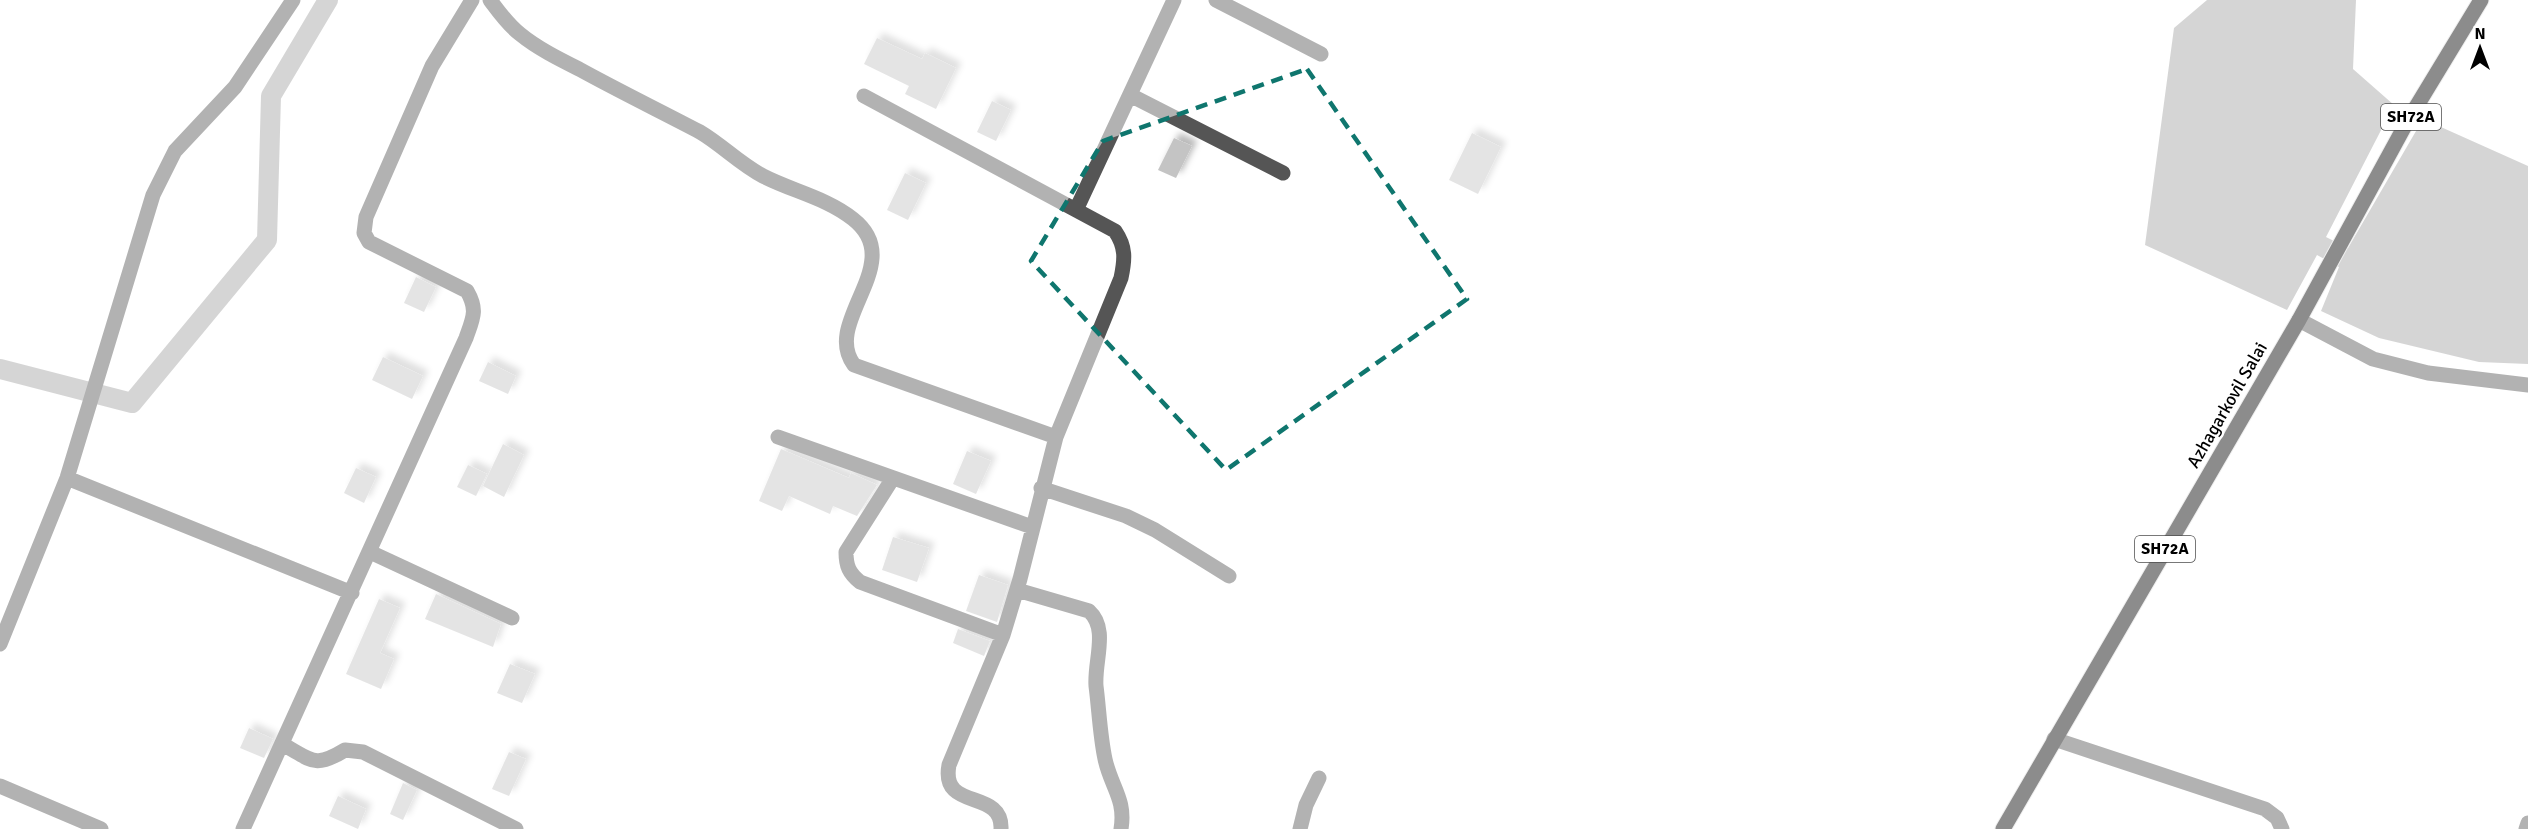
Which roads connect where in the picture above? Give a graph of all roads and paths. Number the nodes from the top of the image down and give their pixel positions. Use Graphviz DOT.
graph roads {
  1 [pos="294,0"];
  2 [pos="472,0"];
  3 [pos="490,0"];
  4 [pos="1174,0"];
  5 [pos="1216,0"];
  6 [pos="2481,0"];
  7 [pos="1321,54"];
  8 [pos="1130,95"];
  9 [pos="864,96"];
  10 [pos="1283,173"];
  11 [pos="1076,210"];
  12 [pos="2299,320"];
  13 [pos="2528,385"];
  14 [pos="778,437"];
  15 [pos="1056,437"];
  16 [pos="67,478"];
  17 [pos="893,478"];
  18 [pos="1041,488"];
  19 [pos="1032,527"];
  20 [pos="370,552"];
  21 [pos="1229,576"];
  22 [pos="1017,590"];
  23 [pos="352,593"];
  24 [pos="512,618"];
  25 [pos="1003,635"];
  26 [pos="0,644"];
  27 [pos="2054,739"];
  28 [pos="282,744"];
  29 [pos="1319,778"];
  30 [pos="0,786"];
  31 [pos="2528,823"];
  32 [pos="101,829"];
  33 [pos="243,829"];
  34 [pos="516,829"];
  35 [pos="1001,829"];
  36 [pos="1121,829"];
  37 [pos="1300,829"];
  38 [pos="2004,829"];
  39 [pos="2282,829"];
  40 [pos="2526,829"];
  1 -- 16 [label="street"];
  2 -- 20 [label="street"];
  3 -- 15 [label="street"];
  4 -- 8 [label="street"];
  5 -- 7 [label="street"];
  6 -- 12 [label="main road, Azhagarkovil Salai / SH72A"];
  8 -- 10 [label="street"];
  8 -- 11 [label="street"];
  9 -- 11 [label="street"];
  11 -- 15 [label="street"];
  12 -- 13 [label="street"];
  12 -- 27 [label="main road, Azhagarkovil Salai / SH72A"];
  14 -- 17 [label="street"];
  15 -- 18 [label="street"];
  16 -- 23 [label="street"];
  16 -- 26 [label="street"];
  17 -- 19 [label="street"];
  17 -- 25 [label="street"];
  18 -- 19 [label="street"];
  18 -- 21 [label="street"];
  19 -- 22 [label="street"];
  20 -- 23 [label="street"];
  20 -- 24 [label="street"];
  22 -- 25 [label="street"];
  22 -- 36 [label="street"];
  23 -- 28 [label="street"];
  25 -- 35 [label="street"];
  27 -- 38 [label="main road, Azhagarkovil Salai / SH72A"];
  27 -- 39 [label="street"];
  28 -- 33 [label="street"];
  28 -- 34 [label="street"];
  29 -- 37 [label="street"];
  30 -- 32 [label="street"];
  31 -- 40 [label="street"];
}
